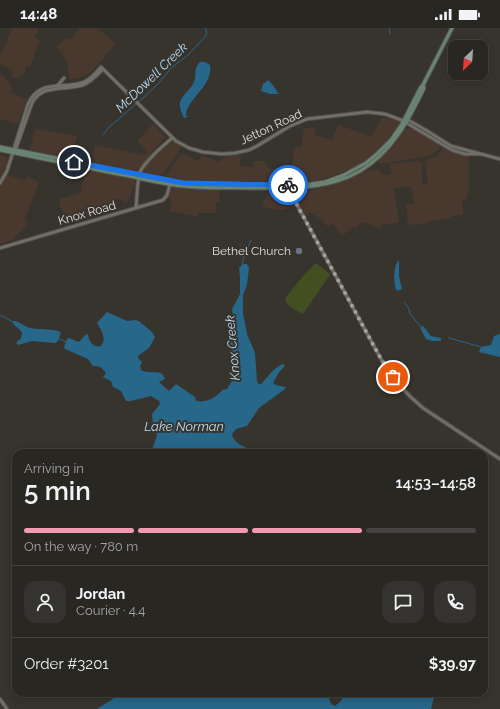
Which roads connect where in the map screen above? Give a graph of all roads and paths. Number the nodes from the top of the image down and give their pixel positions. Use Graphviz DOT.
graph roads {
  1 [pos="452,28"];
  2 [pos="102,68"];
  3 [pos="64,78"];
  4 [pos="58,85"];
  5 [pos="406,122"];
  6 [pos="172,138"];
  7 [pos="0,147"];
  8 [pos="0,150"];
  9 [pos="14,151"];
  10 [pos="500,159"];
  11 [pos="58,162"];
  12 [pos="77,162"];
  13 [pos="83,167"];
  14 [pos="104,168"];
  15 [pos="356,169"];
  16 [pos="141,176"];
  17 [pos="338,181"];
  18 [pos="0,183"];
  19 [pos="170,184"];
  20 [pos="202,184"];
  21 [pos="241,184"];
  22 [pos="182,186"];
  23 [pos="289,187"];
  24 [pos="221,188"];
  25 [pos="301,188"];
  26 [pos="295,201"];
  27 [pos="136,208"];
  28 [pos="0,248"];
  29 [pos="485,449"];
  30 [pos="488,451"];
  31 [pos="500,459"];
  32 [pos="0,699"];
  33 [pos="7,709"];
  1 -- 5 [label="main road"];
  2 -- 4 [label="street"];
  2 -- 6 [label="street, Jetton Road"];
  2 -- 9 [label="street"];
  3 -- 4 [label="street"];
  4 -- 9 [label="street"];
  5 -- 6 [label="street, Jetton Road"];
  5 -- 10 [label="street, Jetton Road"];
  5 -- 15 [label="main road"];
  5 -- 17 [label="main road"];
  6 -- 16 [label="street"];
  7 -- 9 [label="main road"];
  8 -- 9 [label="main road"];
  9 -- 11 [label="main road"];
  9 -- 12 [label="main road"];
  9 -- 18 [label="street"];
  11 -- 12 [label="main road"];
  11 -- 13 [label="main road"];
  12 -- 14 [label="main road"];
  13 -- 14 [label="main road"];
  13 -- 16 [label="main road"];
  14 -- 16 [label="main road"];
  15 -- 17 [label="main road"];
  15 -- 23 [label="main road"];
  16 -- 19 [label="main road"];
  16 -- 20 [label="main road"];
  16 -- 27 [label="street"];
  17 -- 25 [label="main road"];
  19 -- 22 [label="main road"];
  19 -- 27 [label="street, Knox Road"];
  20 -- 21 [label="main road"];
  20 -- 22 [label="main road"];
  21 -- 23 [label="main road"];
  21 -- 24 [label="main road"];
  22 -- 24 [label="main road"];
  23 -- 24 [label="main road"];
  23 -- 25 [label="main road"];
  23 -- 26 [label="street"];
  25 -- 26 [label="street"];
  26 -- 29 [label="street"];
  27 -- 28 [label="street, Knox Road"];
  30 -- 31 [label="street"];
  32 -- 33 [label="street"];
}
